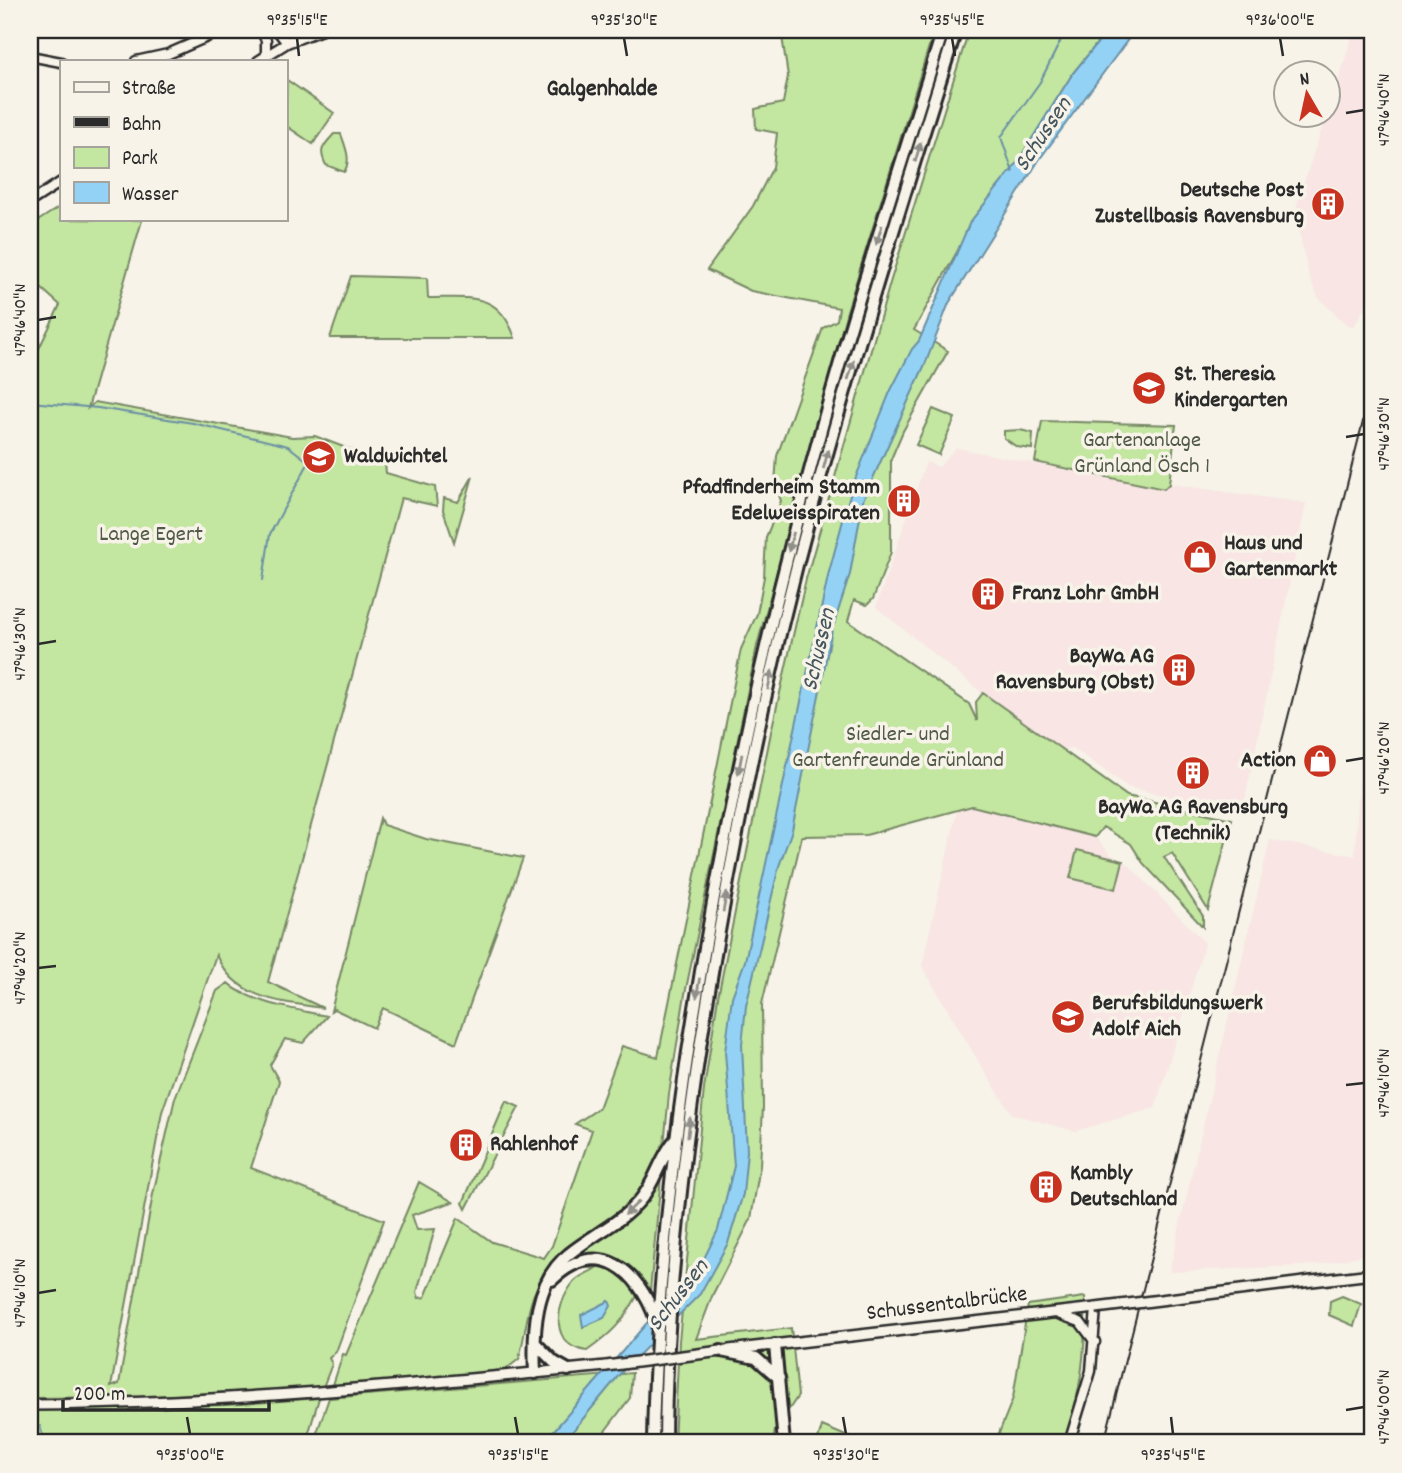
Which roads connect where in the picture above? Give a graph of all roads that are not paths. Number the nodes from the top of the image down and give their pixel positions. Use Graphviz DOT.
graph roads {
  1 [pos="223,30"];
  2 [pos="261,30"];
  3 [pos="277,30"];
  4 [pos="301,30"];
  5 [pos="322,30"];
  6 [pos="943,30"];
  7 [pos="956,30"];
  8 [pos="287,43"];
  9 [pos="30,57"];
  10 [pos="262,59"];
  11 [pos="141,60"];
  12 [pos="60,62"];
  13 [pos="60,183"];
  14 [pos="30,202"];
  15 [pos="675,1140"];
  16 [pos="1369,1273"];
  17 [pos="547,1284"];
  18 [pos="1096,1308"];
  19 [pos="1053,1313"];
  20 [pos="658,1327"];
  21 [pos="1095,1342"];
  22 [pos="535,1343"];
  23 [pos="775,1345"];
  24 [pos="721,1351"];
  25 [pos="568,1370"];
  26 [pos="535,1373"];
  27 [pos="779,1378"];
  28 [pos="30,1405"];
  29 [pos="665,1439"];
  30 [pos="653,1440"];
  31 [pos="784,1443"];
  32 [pos="1069,1443"];
  1 -- 11 [label="street"];
  2 -- 10 [label="street"];
  3 -- 8 [label="street"];
  4 -- 8 [label="street"];
  5 -- 8 [label="street"];
  6 -- 15 [label="highway, one-way"];
  29 -- 7 [label="highway, one-way"];
  8 -- 10 [label="street"];
  9 -- 12 [label="street"];
  13 -- 14 [label="street"];
  15 -- 17 [label="highway, one-way"];
  15 -- 20 [label="highway"];
  16 -- 18 [label="main road, Schussentalbrücke, bridge"];
  17 -- 20 [label="highway"];
  17 -- 22 [label="highway"];
  18 -- 19 [label="main road, Schussentalbrücke"];
  18 -- 21 [label="street"];
  19 -- 21 [label="street"];
  19 -- 23 [label="main road, Schussentalbrücke"];
  20 -- 30 [label="highway"];
  21 -- 32 [label="street"];
  22 -- 25 [label="highway"];
  22 -- 26 [label="highway"];
  23 -- 24 [label="main road, Schussentalbrücke"];
  23 -- 27 [label="highway"];
  24 -- 25 [label="main road, Schussentalbrücke, bridge"];
  24 -- 27 [label="highway"];
  25 -- 26 [label="main road, Schussentalbrücke"];
  26 -- 28 [label="main road, Schussentalbrücke"];
  27 -- 31 [label="highway"];
}
